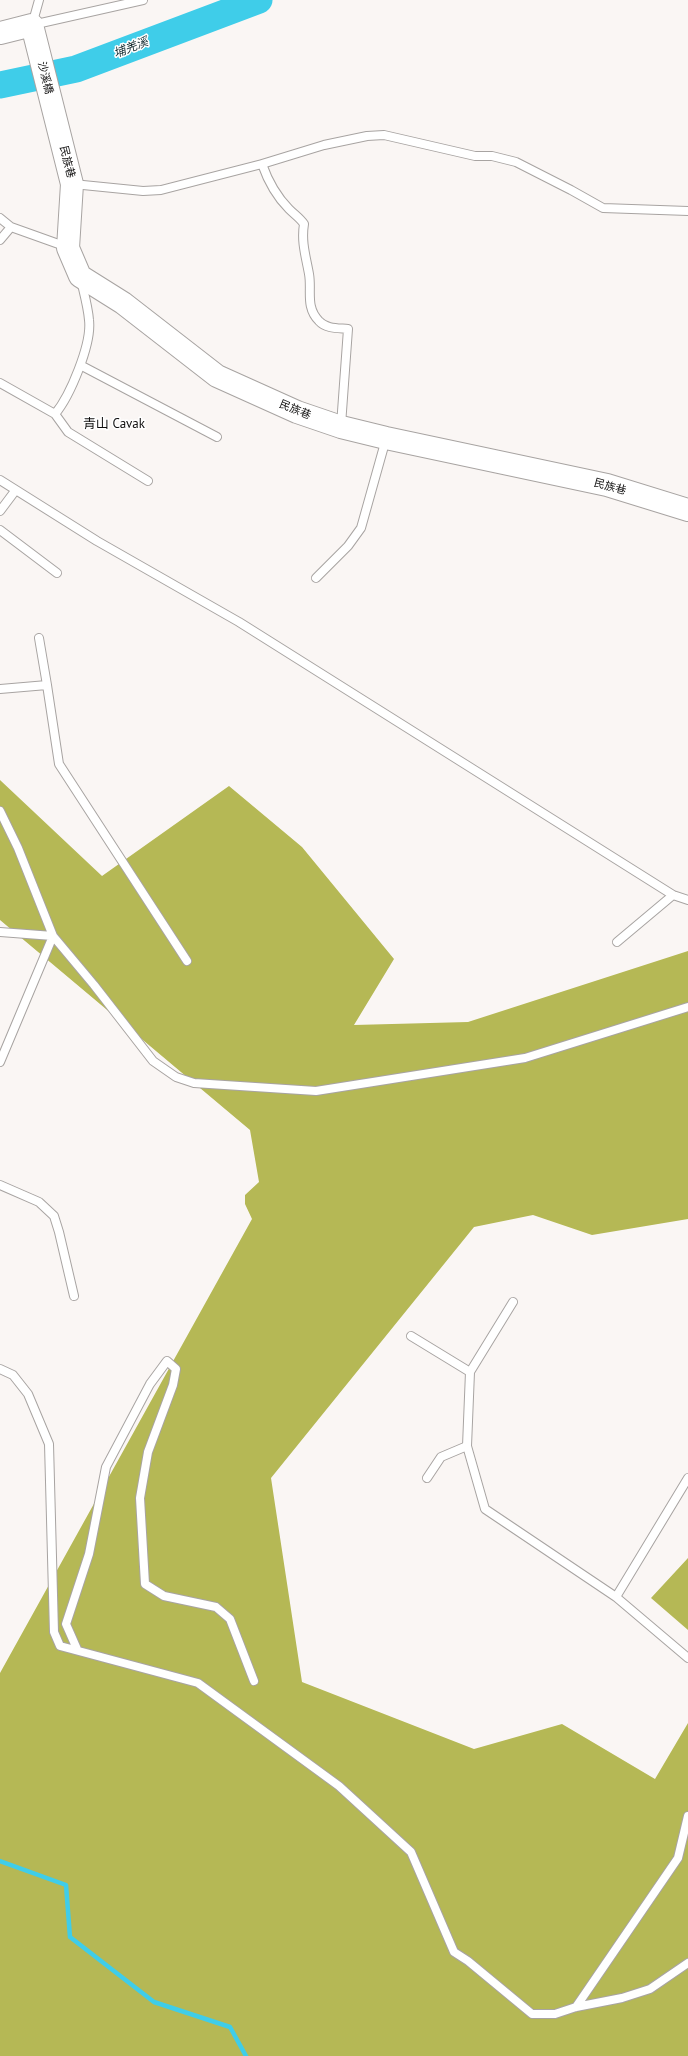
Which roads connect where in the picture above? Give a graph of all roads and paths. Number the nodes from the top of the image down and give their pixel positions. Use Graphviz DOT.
graph roads {
  1 [pos="39,0"];
  2 [pos="143,0"];
  3 [pos="32,25"];
  4 [pos="0,33"];
  5 [pos="58,130"];
  6 [pos="262,164"];
  7 [pos="72,184"];
  8 [pos="688,211"];
  9 [pos="0,218"];
  10 [pos="11,227"];
  11 [pos="0,240"];
  12 [pos="68,248"];
  13 [pos="80,276"];
  14 [pos="82,366"];
  15 [pos="0,383"];
  16 [pos="56,414"];
  17 [pos="341,427"];
  18 [pos="217,437"];
  19 [pos="386,438"];
  20 [pos="0,480"];
  21 [pos="148,481"];
  22 [pos="15,491"];
  23 [pos="688,510"];
  24 [pos="0,511"];
  25 [pos="0,530"];
  26 [pos="57,573"];
  27 [pos="316,578"];
  28 [pos="39,638"];
  29 [pos="47,685"];
  30 [pos="0,690"];
  31 [pos="0,811"];
  32 [pos="674,895"];
  33 [pos="688,900"];
  34 [pos="0,932"];
  35 [pos="53,936"];
  36 [pos="617,942"];
  37 [pos="187,961"];
  38 [pos="688,1007"];
  39 [pos="0,1062"];
  40 [pos="0,1185"];
  41 [pos="74,1296"];
  42 [pos="513,1302"];
  43 [pos="412,1336"];
  44 [pos="0,1369"];
  45 [pos="470,1372"];
  46 [pos="467,1446"];
  47 [pos="427,1478"];
  48 [pos="688,1478"];
  49 [pos="616,1597"];
  50 [pos="77,1650"];
  51 [pos="688,1658"];
  52 [pos="254,1681"];
  53 [pos="688,1816"];
  54 [pos="688,1963"];
  55 [pos="576,2007"];
  1 -- 3 [label="lane"];
  2 -- 3 [label="lane"];
  3 -- 4 [label="street"];
  3 -- 5 [label="street, 沙溪橋"];
  5 -- 7 [label="street, 民族巷"];
  6 -- 7 [label="lane"];
  6 -- 8 [label="lane"];
  6 -- 17 [label="lane"];
  7 -- 12 [label="street, 民族巷"];
  9 -- 10 [label="lane"];
  10 -- 11 [label="lane"];
  10 -- 12 [label="lane"];
  12 -- 13 [label="street, 民族巷"];
  13 -- 14 [label="lane"];
  13 -- 17 [label="street, 民族巷"];
  14 -- 16 [label="lane"];
  14 -- 18 [label="lane"];
  15 -- 16 [label="lane"];
  16 -- 21 [label="lane"];
  17 -- 19 [label="street, 民族巷"];
  19 -- 23 [label="street, 民族巷"];
  19 -- 27 [label="lane"];
  20 -- 22 [label="lane"];
  22 -- 24 [label="lane"];
  22 -- 32 [label="lane"];
  25 -- 26 [label="lane"];
  28 -- 29 [label="lane"];
  29 -- 30 [label="lane"];
  29 -- 37 [label="lane"];
  31 -- 35 [label="lane"];
  32 -- 33 [label="lane"];
  32 -- 36 [label="lane"];
  34 -- 35 [label="lane"];
  35 -- 38 [label="lane"];
  35 -- 39 [label="lane"];
  40 -- 41 [label="lane"];
  42 -- 45 [label="lane"];
  43 -- 45 [label="lane"];
  44 -- 50 [label="lane"];
  45 -- 46 [label="lane"];
  46 -- 47 [label="lane"];
  46 -- 49 [label="lane"];
  48 -- 49 [label="lane"];
  49 -- 51 [label="lane"];
  50 -- 52 [label="lane"];
  50 -- 55 [label="lane"];
  53 -- 55 [label="lane"];
  54 -- 55 [label="lane"];
}
